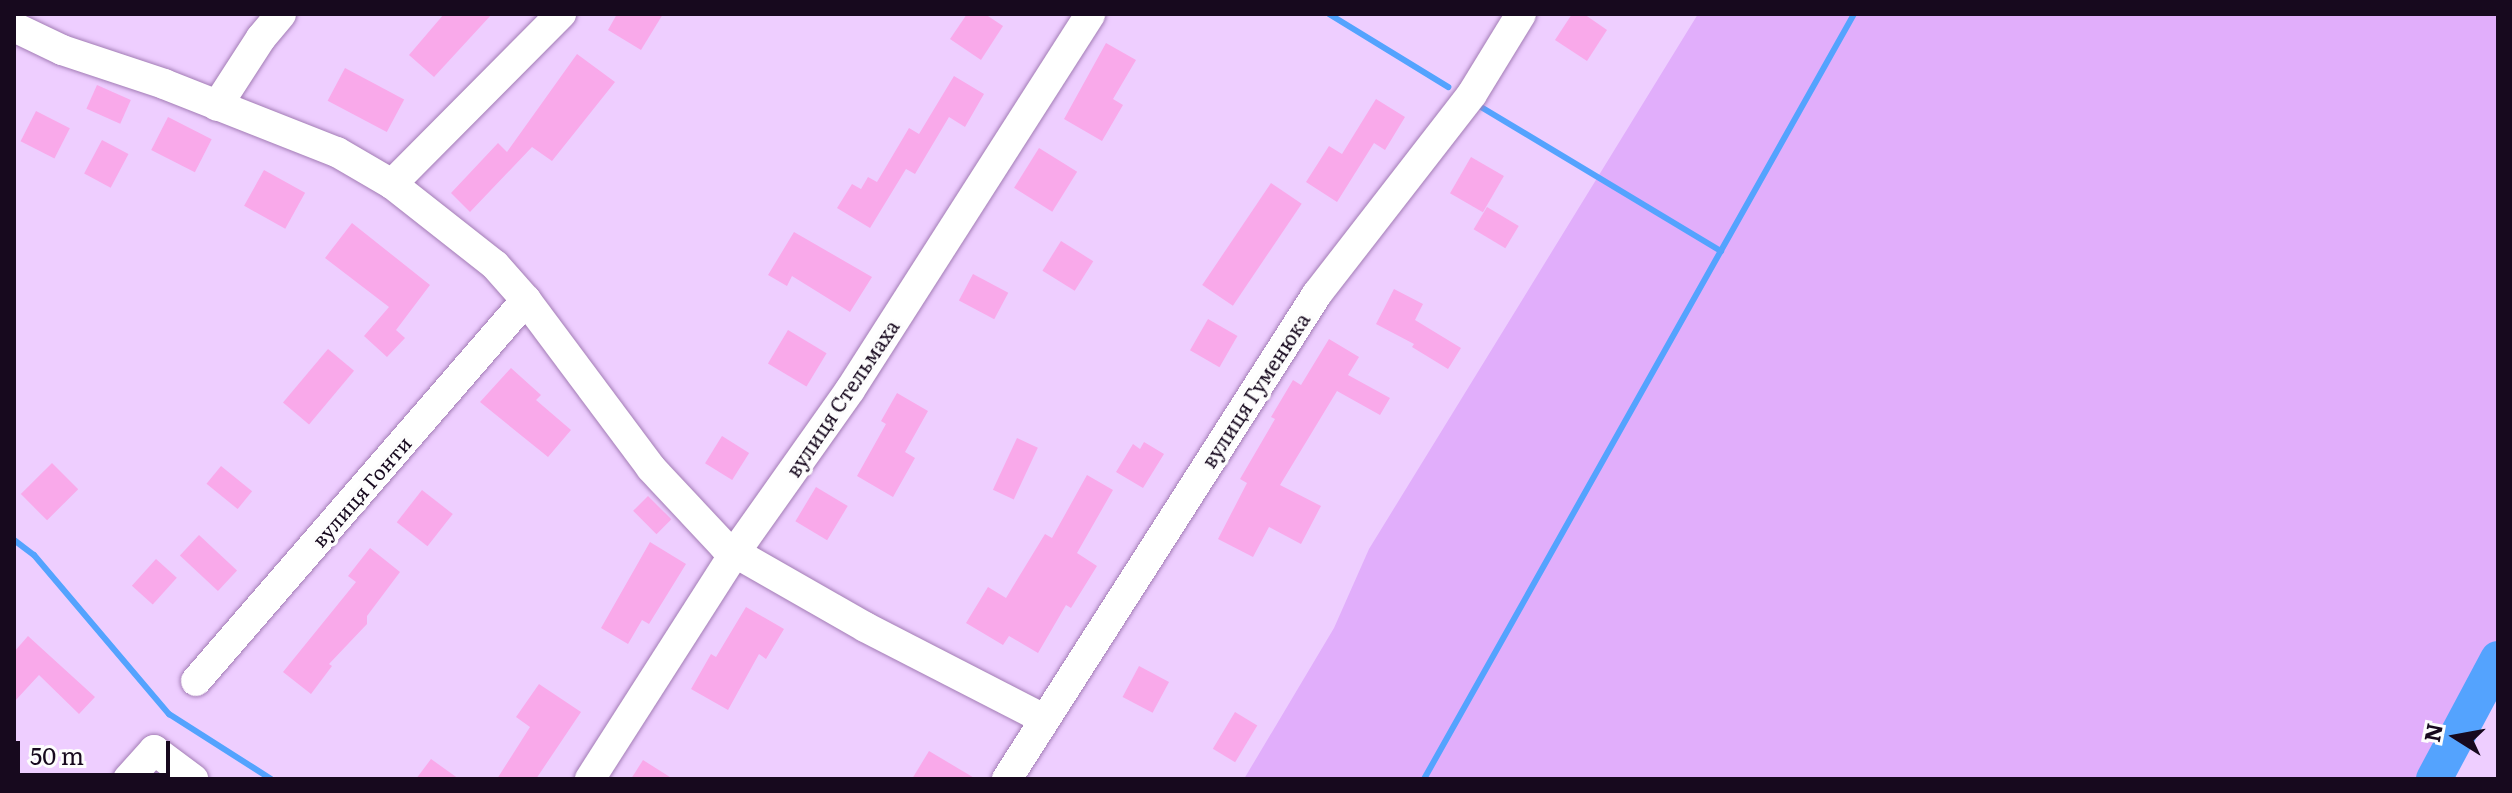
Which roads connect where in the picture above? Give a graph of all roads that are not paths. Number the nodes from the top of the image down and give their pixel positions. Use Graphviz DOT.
graph roads {
  1 [pos="281,14"];
  2 [pos="561,14"];
  3 [pos="1090,14"];
  4 [pos="1521,14"];
  5 [pos="14,27"];
  6 [pos="217,106"];
  7 [pos="392,184"];
  8 [pos="526,300"];
  9 [pos="736,551"];
  10 [pos="196,681"];
  11 [pos="1044,719"];
  12 [pos="128,779"];
  13 [pos="193,779"];
  14 [pos="590,779"];
  15 [pos="1007,779"];
  1 -- 6 [label="street"];
  2 -- 7 [label="street"];
  3 -- 9 [label="street, вулиця Стельмаха"];
  4 -- 11 [label="street, вулиця Гуменюка"];
  5 -- 6 [label="street"];
  6 -- 7 [label="street"];
  7 -- 8 [label="street"];
  8 -- 9 [label="street"];
  8 -- 10 [label="street, вулиця Гонти"];
  9 -- 11 [label="street"];
  9 -- 14 [label="street, вулиця Стельмаха"];
  11 -- 15 [label="street, вулиця Гуменюка"];
  12 -- 13 [label="street"];
}
